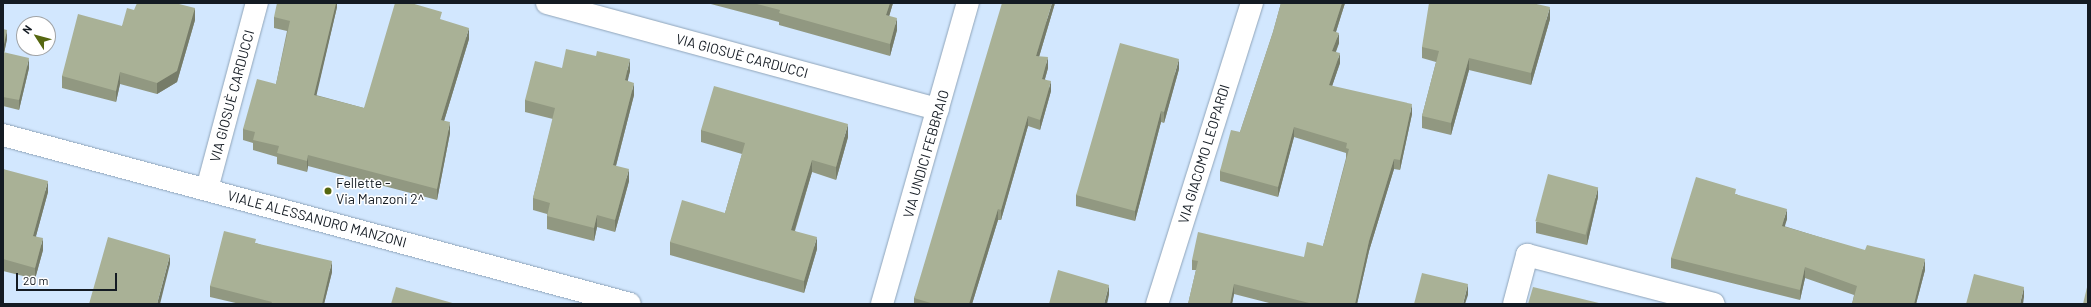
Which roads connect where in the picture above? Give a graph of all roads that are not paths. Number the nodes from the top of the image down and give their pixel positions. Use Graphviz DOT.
graph roads {
  1 [pos="257,3"];
  2 [pos="546,3"];
  3 [pos="968,3"];
  4 [pos="1252,3"];
  5 [pos="938,109"];
  6 [pos="3,135"];
  7 [pos="207,189"];
  8 [pos="630,304"];
  9 [pos="882,304"];
  10 [pos="1157,304"];
  11 [pos="1514,304"];
  12 [pos="1714,304"];
  1 -- 7 [label="street, VIA GIOSUÈ CARDUCCI"];
  2 -- 5 [label="street, VIA GIOSUÈ CARDUCCI"];
  3 -- 5 [label="street, VIA UNDICI FEBBRAIO"];
  4 -- 10 [label="street, VIA GIACOMO LEOPARDI"];
  5 -- 9 [label="street, VIA UNDICI FEBBRAIO"];
  6 -- 7 [label="street, VIALE ALESSANDRO MANZONI"];
  7 -- 8 [label="street, VIALE ALESSANDRO MANZONI"];
  11 -- 12 [label="street"];
}
